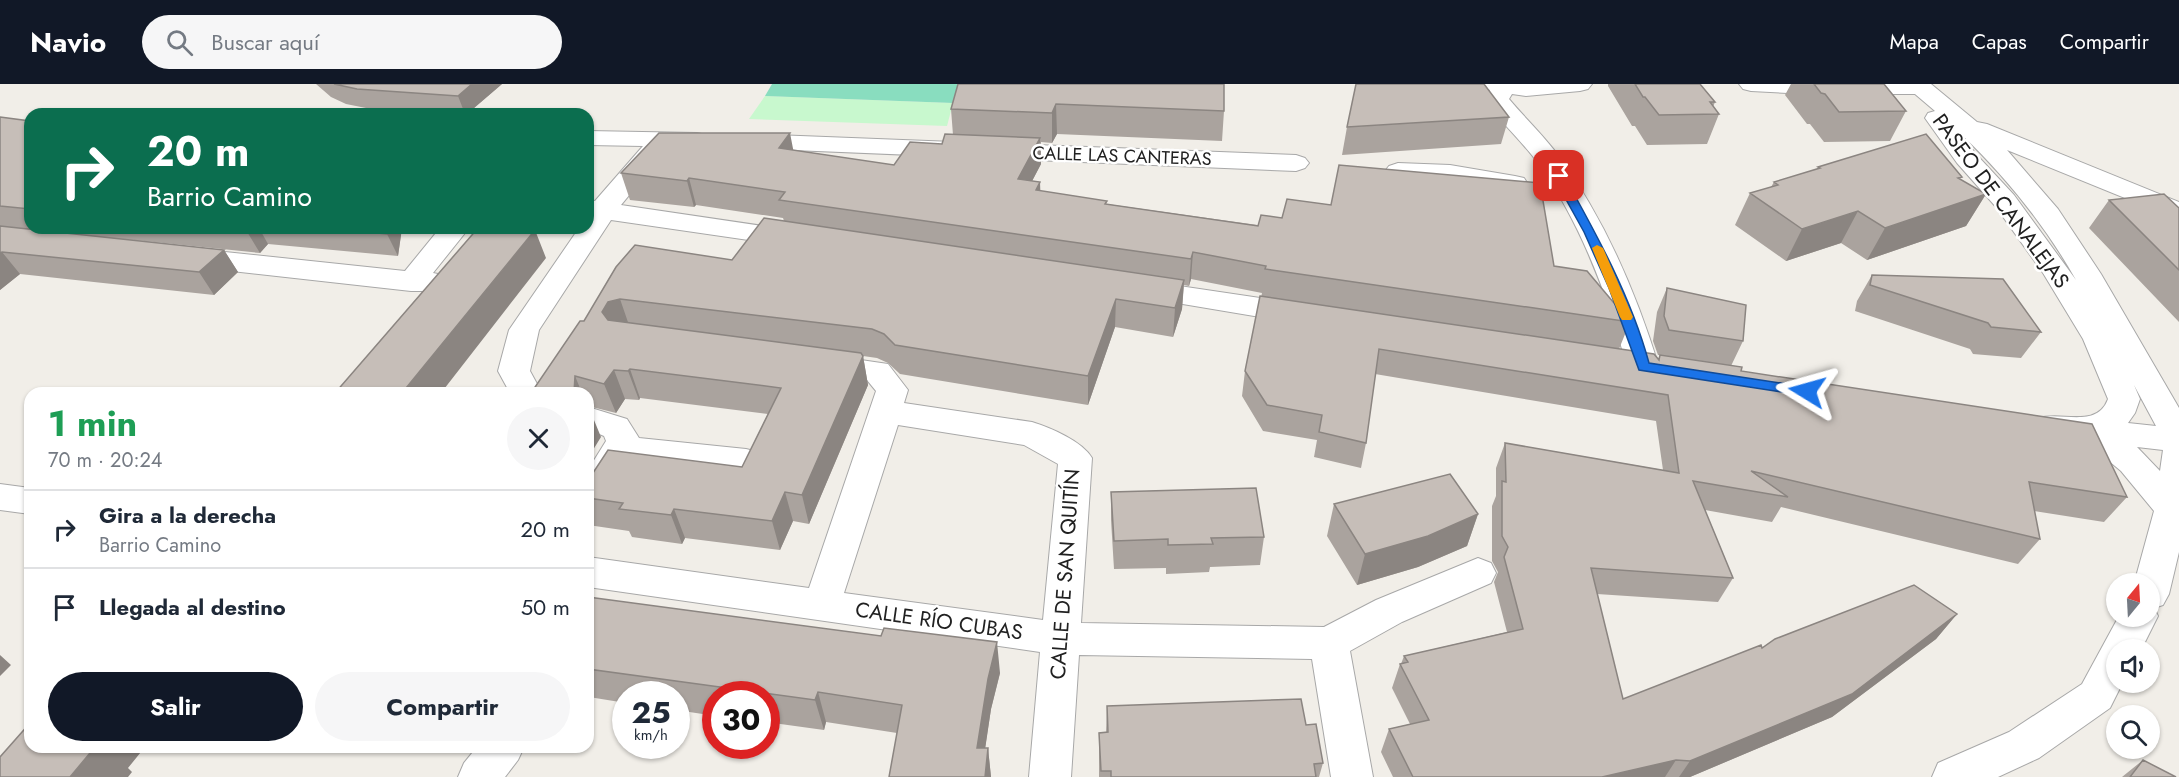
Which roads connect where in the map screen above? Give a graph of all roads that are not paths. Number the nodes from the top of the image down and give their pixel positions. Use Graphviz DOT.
graph roads {
  1 [pos="1580,84"];
  2 [pos="1751,84"];
  3 [pos="1498,86"];
  4 [pos="1918,86"];
  5 [pos="1934,114"];
  6 [pos="1965,124"];
  7 [pos="594,138"];
  8 [pos="663,139"];
  9 [pos="1296,164"];
  10 [pos="1398,171"];
  11 [pos="2118,186"];
  12 [pos="1570,192"];
  13 [pos="595,209"];
  14 [pos="2045,209"];
  15 [pos="2179,212"];
  16 [pos="594,225"];
  17 [pos="450,234"];
  18 [pos="588,234"];
  19 [pos="826,243"];
  20 [pos="162,254"];
  21 [pos="411,282"];
  22 [pos="1109,285"];
  23 [pos="1328,318"];
  24 [pos="409,330"];
  25 [pos="795,361"];
  26 [pos="1608,362"];
  27 [pos="523,387"];
  28 [pos="886,412"];
  29 [pos="594,420"];
  30 [pos="2020,423"];
  31 [pos="2093,430"];
  32 [pos="2179,439"];
  33 [pos="621,448"];
  34 [pos="2179,452"];
  35 [pos="746,461"];
  36 [pos="594,489"];
  37 [pos="0,498"];
  38 [pos="24,500"];
  39 [pos="2172,509"];
  40 [pos="1478,573"];
  41 [pos="2155,573"];
  42 [pos="594,584"];
  43 [pos="822,604"];
  44 [pos="1060,639"];
  45 [pos="1329,643"];
  46 [pos="2106,677"];
  47 [pos="497,753"];
  48 [pos="478,777"];
  49 [pos="1050,777"];
  50 [pos="1352,777"];
  51 [pos="1953,777"];
  1 -- 3 [label="street"];
  2 -- 4 [label="street"];
  3 -- 12 [label="street"];
  4 -- 5 [label="street, PASEO DE CANALEJAS"];
  4 -- 6 [label="street, PASEO DE CANALEJAS"];
  5 -- 6 [label="street"];
  5 -- 31 [label="street, PASEO DE CANALEJAS"];
  6 -- 11 [label="street"];
  6 -- 14 [label="street, PASEO DE CANALEJAS"];
  7 -- 8 [label="street, CALLE LAS CANTERAS"];
  8 -- 9 [label="street, CALLE LAS CANTERAS"];
  8 -- 13 [label="street"];
  10 -- 12 [label="street"];
  11 -- 14 [label="street, PASEO DE CANALEJAS"];
  11 -- 15 [label="street"];
  12 -- 26 [label="street"];
  13 -- 16 [label="street"];
  13 -- 19 [label="street"];
  14 -- 32 [label="street, PASEO DE CANALEJAS"];
  17 -- 21 [label="street"];
  18 -- 27 [label="street"];
  20 -- 21 [label="street"];
  21 -- 24 [label="street"];
  22 -- 23 [label="street"];
  25 -- 28 [label="street"];
  28 -- 43 [label="street"];
  28 -- 44 [label="street, CALLE DE SAN QUITÍN"];
  29 -- 33 [label="street"];
  30 -- 31 [label="street"];
  31 -- 32 [label="street"];
  31 -- 39 [label="street"];
  33 -- 35 [label="street"];
  33 -- 36 [label="street"];
  34 -- 39 [label="street"];
  37 -- 38 [label="street"];
  39 -- 41 [label="street"];
  40 -- 45 [label="street, CALLE RÍO CUBAS"];
  42 -- 43 [label="street, CALLE RÍO CUBAS"];
  43 -- 44 [label="street, CALLE RÍO CUBAS"];
  44 -- 45 [label="street, CALLE RÍO CUBAS"];
  44 -- 49 [label="street, CALLE DE SAN QUITÍN"];
  45 -- 50 [label="street"];
  46 -- 51 [label="street"];
  47 -- 48 [label="street"];
}
